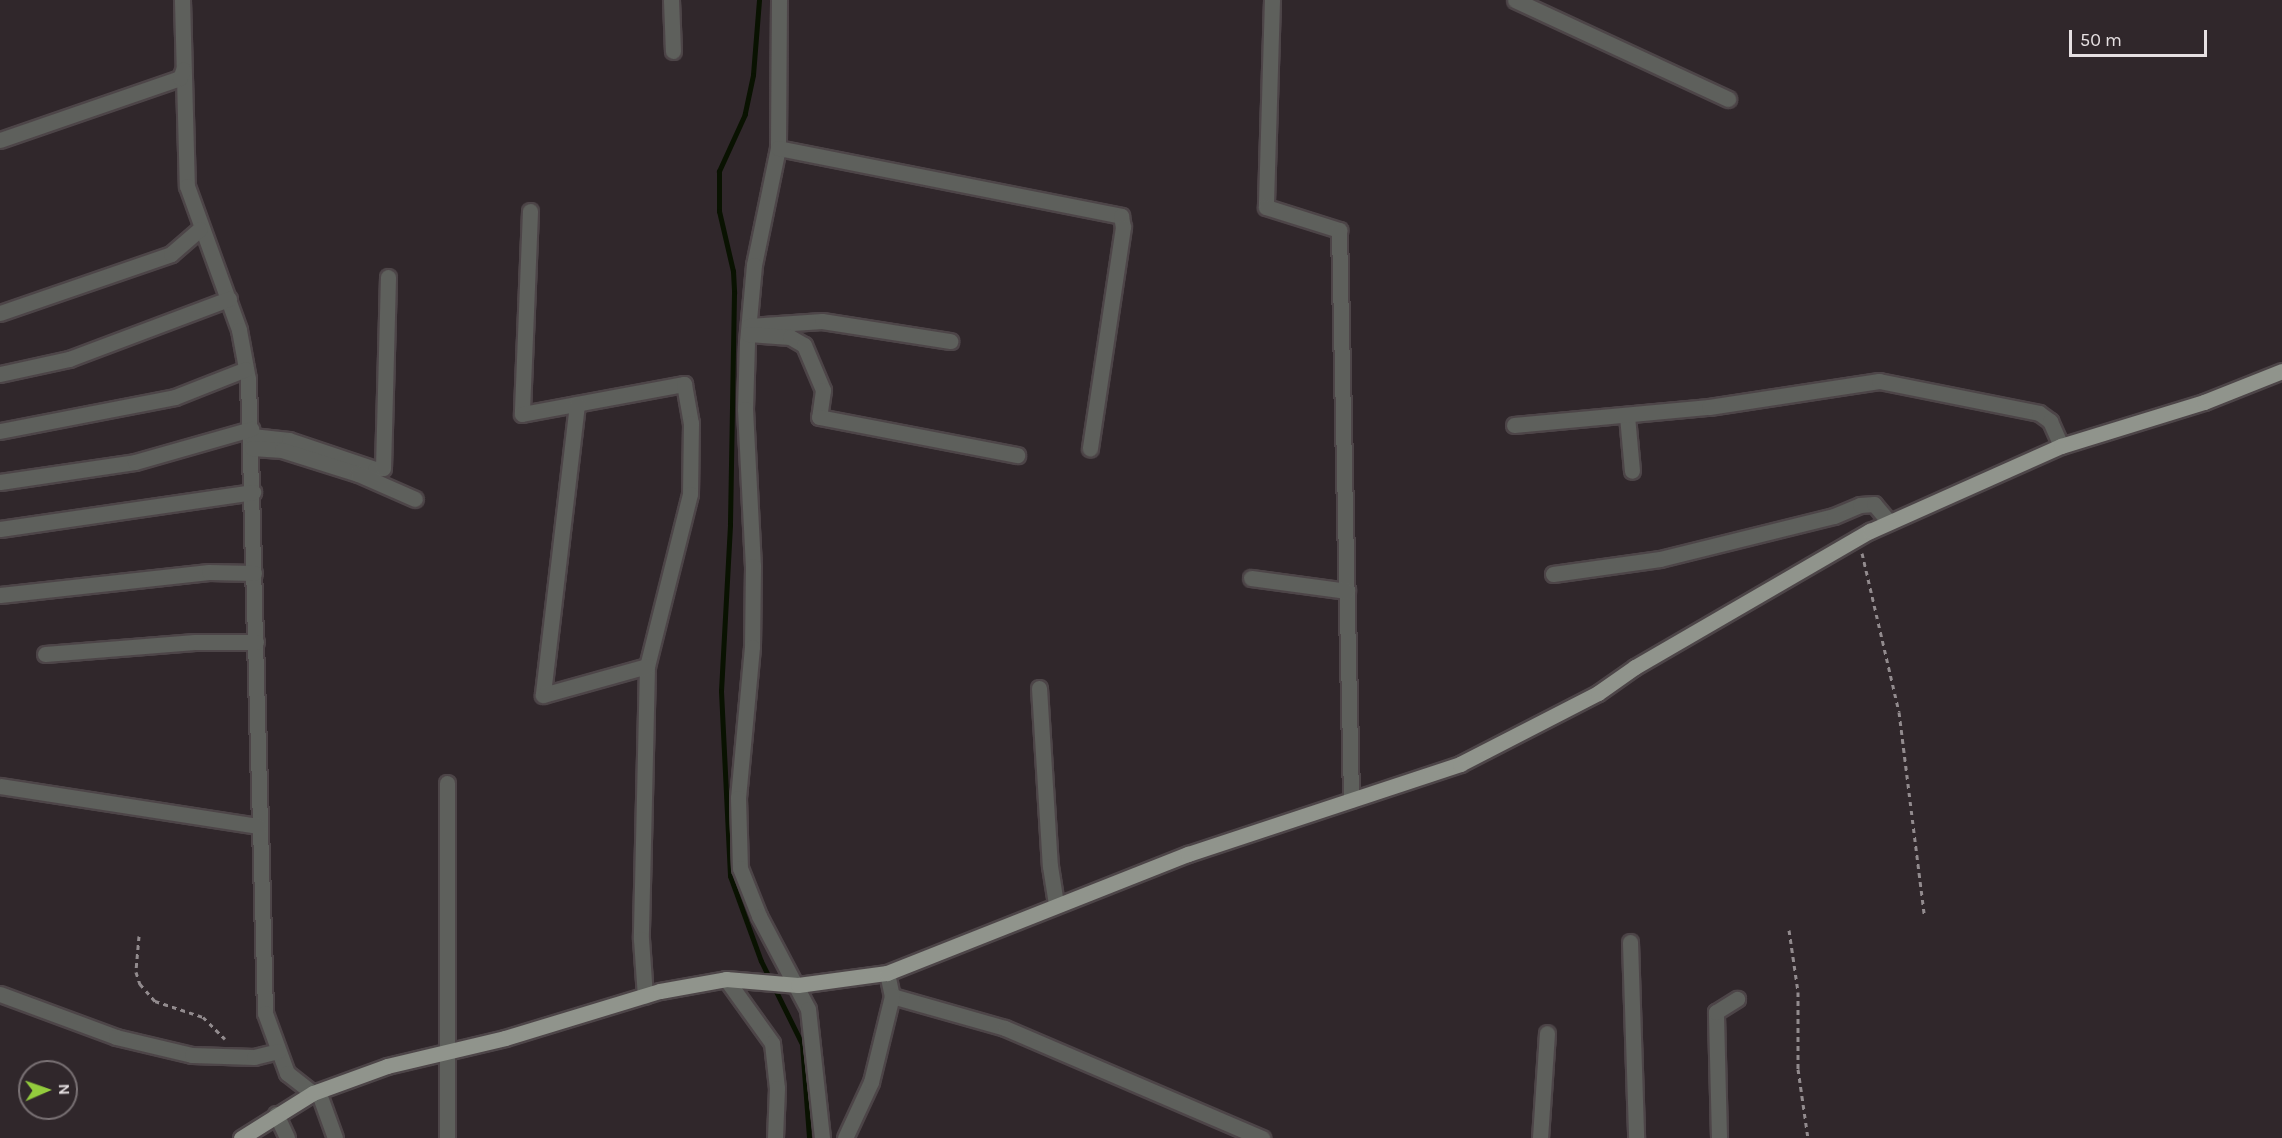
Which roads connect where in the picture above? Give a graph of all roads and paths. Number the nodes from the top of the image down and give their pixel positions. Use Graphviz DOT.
graph roads {
  1 [pos="182,0"];
  2 [pos="671,0"];
  3 [pos="779,0"];
  4 [pos="1272,0"];
  5 [pos="1515,0"];
  6 [pos="673,51"];
  7 [pos="183,70"];
  8 [pos="1728,99"];
  9 [pos="0,140"];
  10 [pos="778,148"];
  11 [pos="530,211"];
  12 [pos="200,229"];
  13 [pos="388,277"];
  14 [pos="229,299"];
  15 [pos="0,314"];
  16 [pos="749,330"];
  17 [pos="950,341"];
  18 [pos="246,369"];
  19 [pos="2282,371"];
  20 [pos="0,374"];
  21 [pos="577,404"];
  22 [pos="1627,416"];
  23 [pos="1514,425"];
  24 [pos="0,431"];
  25 [pos="252,438"];
  26 [pos="2061,446"];
  27 [pos="1090,450"];
  28 [pos="1017,456"];
  29 [pos="1632,471"];
  30 [pos="0,482"];
  31 [pos="253,492"];
  32 [pos="415,499"];
  33 [pos="1889,522"];
  34 [pos="0,529"];
  35 [pos="1857,538"];
  36 [pos="255,573"];
  37 [pos="1553,574"];
  38 [pos="1251,578"];
  39 [pos="1347,591"];
  40 [pos="0,595"];
  41 [pos="256,642"];
  42 [pos="45,654"];
  43 [pos="647,666"];
  44 [pos="1039,688"];
  45 [pos="447,783"];
  46 [pos="0,786"];
  47 [pos="1351,800"];
  48 [pos="258,826"];
  49 [pos="1056,905"];
  50 [pos="1924,914"];
  51 [pos="1789,930"];
  52 [pos="139,936"];
  53 [pos="1630,942"];
  54 [pos="887,973"];
  55 [pos="726,979"];
  56 [pos="798,985"];
  57 [pos="0,994"];
  58 [pos="645,996"];
  59 [pos="892,996"];
  60 [pos="1737,999"];
  61 [pos="1547,1033"];
  62 [pos="228,1041"];
  63 [pos="278,1051"];
  64 [pos="448,1052"];
  65 [pos="316,1092"];
  66 [pos="276,1114"];
  67 [pos="241,1138"];
  68 [pos="286,1138"];
  69 [pos="335,1138"];
  70 [pos="447,1138"];
  71 [pos="775,1138"];
  72 [pos="822,1138"];
  73 [pos="845,1138"];
  74 [pos="1262,1138"];
  75 [pos="1540,1138"];
  76 [pos="1636,1138"];
  77 [pos="1719,1138"];
  78 [pos="1808,1138"];
  1 -- 7 [label="street"];
  2 -- 6 [label="street"];
  3 -- 10 [label="street"];
  4 -- 39 [label="street"];
  5 -- 8 [label="street"];
  7 -- 9 [label="street"];
  7 -- 12 [label="street"];
  10 -- 16 [label="street"];
  10 -- 27 [label="street"];
  11 -- 21 [label="street"];
  12 -- 14 [label="street"];
  12 -- 15 [label="street"];
  13 -- 25 [label="street"];
  14 -- 18 [label="street"];
  14 -- 20 [label="street"];
  16 -- 17 [label="street"];
  16 -- 28 [label="street"];
  16 -- 56 [label="street"];
  18 -- 24 [label="street"];
  18 -- 25 [label="street"];
  19 -- 26 [label="main road"];
  21 -- 43 [label="street"];
  21 -- 43 [label="street"];
  22 -- 23 [label="street"];
  22 -- 26 [label="street"];
  22 -- 29 [label="street"];
  25 -- 30 [label="street"];
  25 -- 31 [label="street"];
  25 -- 32 [label="street"];
  26 -- 33 [label="main road"];
  31 -- 34 [label="street"];
  31 -- 36 [label="street"];
  33 -- 35 [label="main road"];
  33 -- 37 [label="street"];
  35 -- 47 [label="main road"];
  35 -- 50 [label="path"];
  36 -- 40 [label="street"];
  36 -- 41 [label="street"];
  38 -- 39 [label="street"];
  39 -- 47 [label="street"];
  41 -- 42 [label="street"];
  41 -- 48 [label="street"];
  43 -- 58 [label="street"];
  44 -- 49 [label="street"];
  45 -- 64 [label="street"];
  46 -- 48 [label="street"];
  47 -- 49 [label="main road"];
  48 -- 63 [label="street"];
  49 -- 54 [label="main road"];
  51 -- 78 [label="path"];
  52 -- 62 [label="path"];
  53 -- 76 [label="street"];
  54 -- 56 [label="main road"];
  54 -- 59 [label="street"];
  55 -- 56 [label="main road"];
  55 -- 58 [label="main road"];
  55 -- 71 [label="street"];
  56 -- 72 [label="street"];
  57 -- 63 [label="street"];
  58 -- 64 [label="main road"];
  59 -- 73 [label="street"];
  59 -- 74 [label="street"];
  60 -- 77 [label="street"];
  61 -- 75 [label="street"];
  63 -- 65 [label="street"];
  64 -- 65 [label="main road"];
  64 -- 70 [label="street"];
  65 -- 66 [label="main road"];
  65 -- 69 [label="street"];
  66 -- 67 [label="main road"];
  66 -- 68 [label="street"];
}
